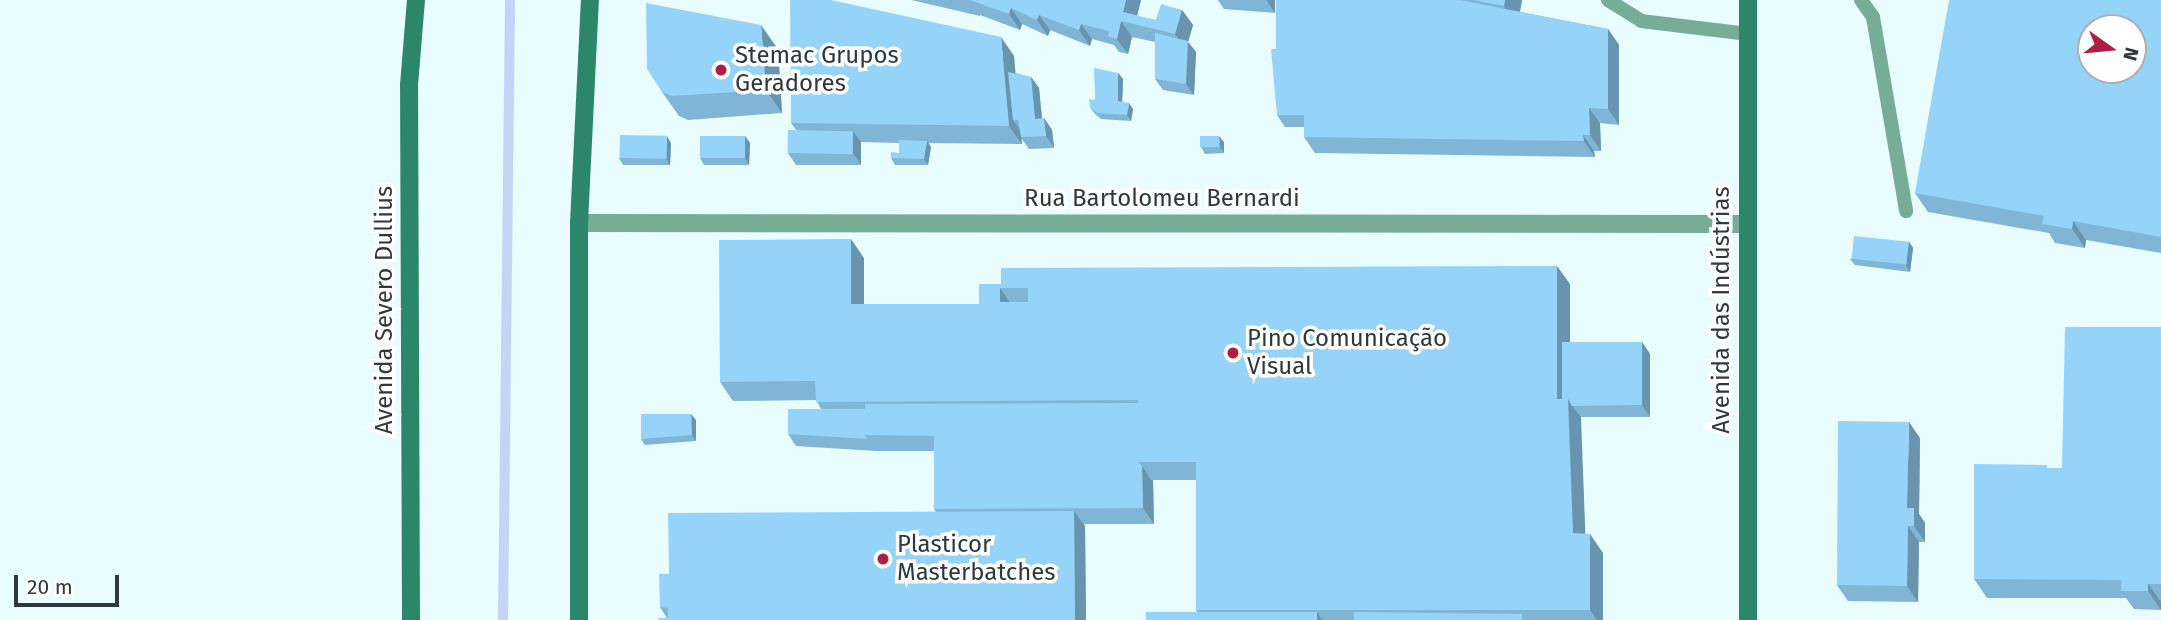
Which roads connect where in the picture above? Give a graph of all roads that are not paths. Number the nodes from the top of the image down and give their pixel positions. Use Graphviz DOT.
graph roads {
  1 [pos="416,0"];
  2 [pos="590,0"];
  3 [pos="1608,0"];
  4 [pos="1748,0"];
  5 [pos="1861,0"];
  6 [pos="1748,34"];
  7 [pos="1906,211"];
  8 [pos="579,223"];
  9 [pos="1746,224"];
  10 [pos="411,620"];
  11 [pos="579,620"];
  12 [pos="1748,620"];
  1 -- 10 [label="main road, Avenida Severo Dullius"];
  2 -- 8 [label="main road"];
  3 -- 6 [label="lane"];
  4 -- 6 [label="main road, Avenida das Indústrias"];
  5 -- 7 [label="lane"];
  6 -- 9 [label="main road, Avenida das Indústrias"];
  8 -- 9 [label="street, Rua Bartolomeu Bernardi"];
  8 -- 11 [label="main road"];
  9 -- 12 [label="main road, Avenida das Indústrias"];
}
